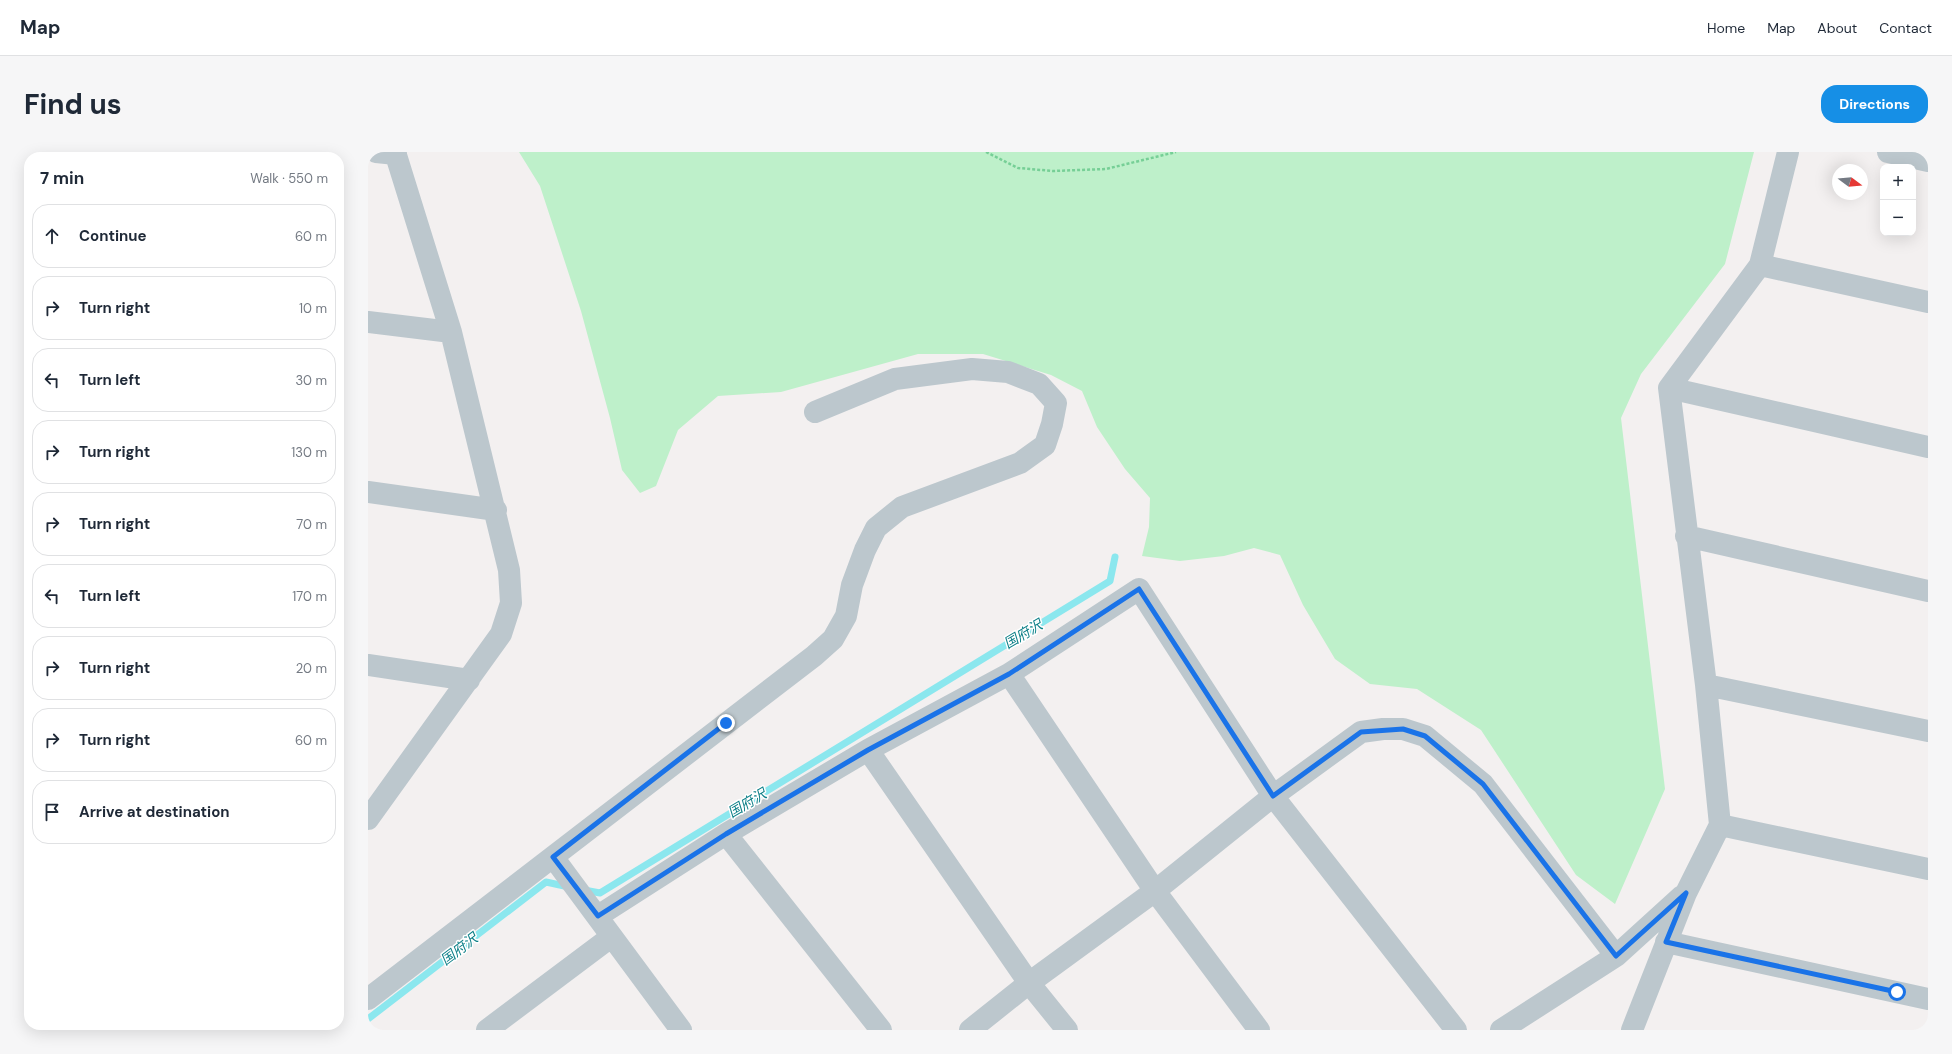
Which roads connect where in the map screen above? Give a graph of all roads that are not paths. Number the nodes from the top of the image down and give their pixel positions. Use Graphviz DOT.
graph roads {
  1 [pos="1788,152"];
  2 [pos="1888,152"];
  3 [pos="389,153"];
  4 [pos="1928,161"];
  5 [pos="1760,265"];
  6 [pos="1928,302"];
  7 [pos="368,322"];
  8 [pos="451,332"];
  9 [pos="1669,388"];
  10 [pos="815,412"];
  11 [pos="1928,446"];
  12 [pos="368,492"];
  13 [pos="496,510"];
  14 [pos="1686,536"];
  15 [pos="1928,591"];
  16 [pos="368,665"];
  17 [pos="1009,674"];
  18 [pos="469,680"];
  19 [pos="1706,685"];
  20 [pos="1928,731"];
  21 [pos="868,750"];
  22 [pos="1273,796"];
  23 [pos="368,819"];
  24 [pos="1720,825"];
  25 [pos="726,834"];
  26 [pos="553,857"];
  27 [pos="1928,869"];
  28 [pos="1155,891"];
  29 [pos="1686,893"];
  30 [pos="598,916"];
  31 [pos="611,937"];
  32 [pos="1666,942"];
  33 [pos="1616,956"];
  34 [pos="1029,983"];
  35 [pos="368,999"];
  36 [pos="1928,999"];
  37 [pos="487,1030"];
  38 [pos="681,1030"];
  39 [pos="880,1030"];
  40 [pos="970,1030"];
  41 [pos="1067,1030"];
  42 [pos="1259,1030"];
  43 [pos="1456,1030"];
  44 [pos="1501,1030"];
  45 [pos="1632,1030"];
  1 -- 5 [label="street"];
  2 -- 4 [label="street"];
  3 -- 8 [label="street"];
  5 -- 6 [label="street"];
  5 -- 9 [label="street"];
  7 -- 8 [label="street"];
  8 -- 13 [label="street"];
  9 -- 11 [label="street"];
  9 -- 14 [label="street"];
  10 -- 26 [label="street"];
  12 -- 13 [label="street"];
  13 -- 18 [label="street"];
  14 -- 15 [label="street"];
  14 -- 19 [label="street"];
  16 -- 18 [label="street"];
  17 -- 21 [label="street"];
  17 -- 22 [label="street"];
  17 -- 28 [label="street"];
  18 -- 23 [label="street"];
  19 -- 20 [label="street"];
  19 -- 24 [label="street"];
  21 -- 25 [label="street"];
  21 -- 34 [label="street"];
  22 -- 28 [label="street"];
  22 -- 33 [label="street"];
  22 -- 43 [label="street"];
  24 -- 27 [label="street"];
  24 -- 29 [label="street"];
  25 -- 30 [label="street"];
  25 -- 39 [label="street"];
  26 -- 30 [label="street"];
  26 -- 35 [label="street"];
  28 -- 34 [label="street"];
  28 -- 42 [label="street"];
  29 -- 32 [label="street"];
  29 -- 33 [label="street"];
  30 -- 31 [label="street"];
  31 -- 37 [label="street"];
  31 -- 38 [label="street"];
  32 -- 36 [label="street"];
  32 -- 45 [label="street"];
  33 -- 44 [label="street"];
  34 -- 40 [label="street"];
  34 -- 41 [label="street"];
}
